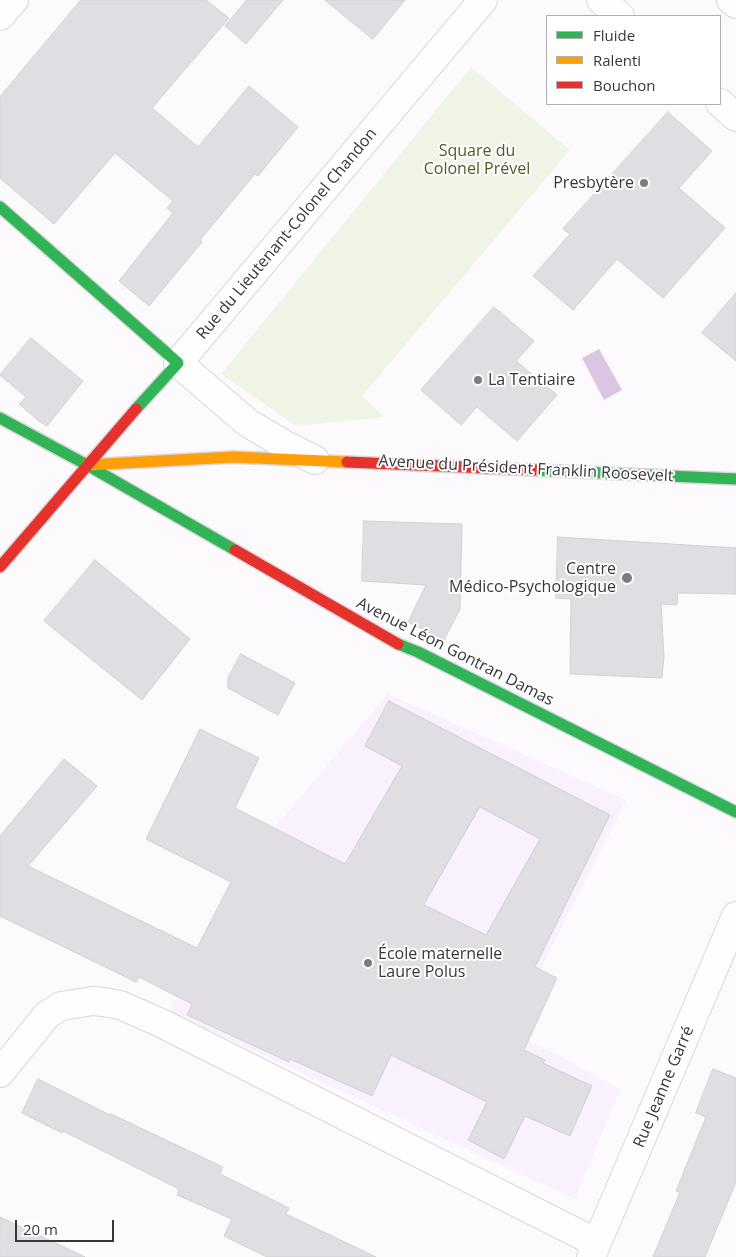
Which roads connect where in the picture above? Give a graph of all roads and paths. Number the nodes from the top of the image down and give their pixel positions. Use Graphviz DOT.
graph roads {
  1 [pos="14,0"];
  2 [pos="483,0"];
  3 [pos="601,0"];
  4 [pos="731,0"];
  5 [pos="736,4"];
  6 [pos="619,15"];
  7 [pos="0,16"];
  8 [pos="721,104"];
  9 [pos="736,117"];
  10 [pos="0,207"];
  11 [pos="178,363"];
  12 [pos="0,418"];
  13 [pos="315,460"];
  14 [pos="87,464"];
  15 [pos="736,479"];
  16 [pos="0,567"];
  17 [pos="736,812"];
  18 [pos="736,916"];
  19 [pos="0,1074"];
  20 [pos="594,1250"];
  1 -- 7 [label="street"];
  2 -- 11 [label="street, Rue du Lieutenant-Colonel Chandon"];
  3 -- 6 [label="street"];
  4 -- 5 [label="street"];
  8 -- 9 [label="street"];
  10 -- 11 [label="street"];
  11 -- 13 [label="street, Avenue du Président Franklin Roosevelt"];
  11 -- 14 [label="street, Rue du Lieutenant-Colonel Chandon"];
  12 -- 14 [label="street, Avenue Léon Gontran Damas"];
  13 -- 14 [label="street, Avenue du Président Franklin Roosevelt"];
  13 -- 15 [label="street, Avenue du Président Franklin Roosevelt"];
  14 -- 16 [label="street, Rue du Lieutenant-Colonel Chandon"];
  14 -- 17 [label="street, Avenue Léon Gontran Damas"];
  18 -- 20 [label="street, Rue Jeanne Garré"];
  19 -- 20 [label="street"];
}
